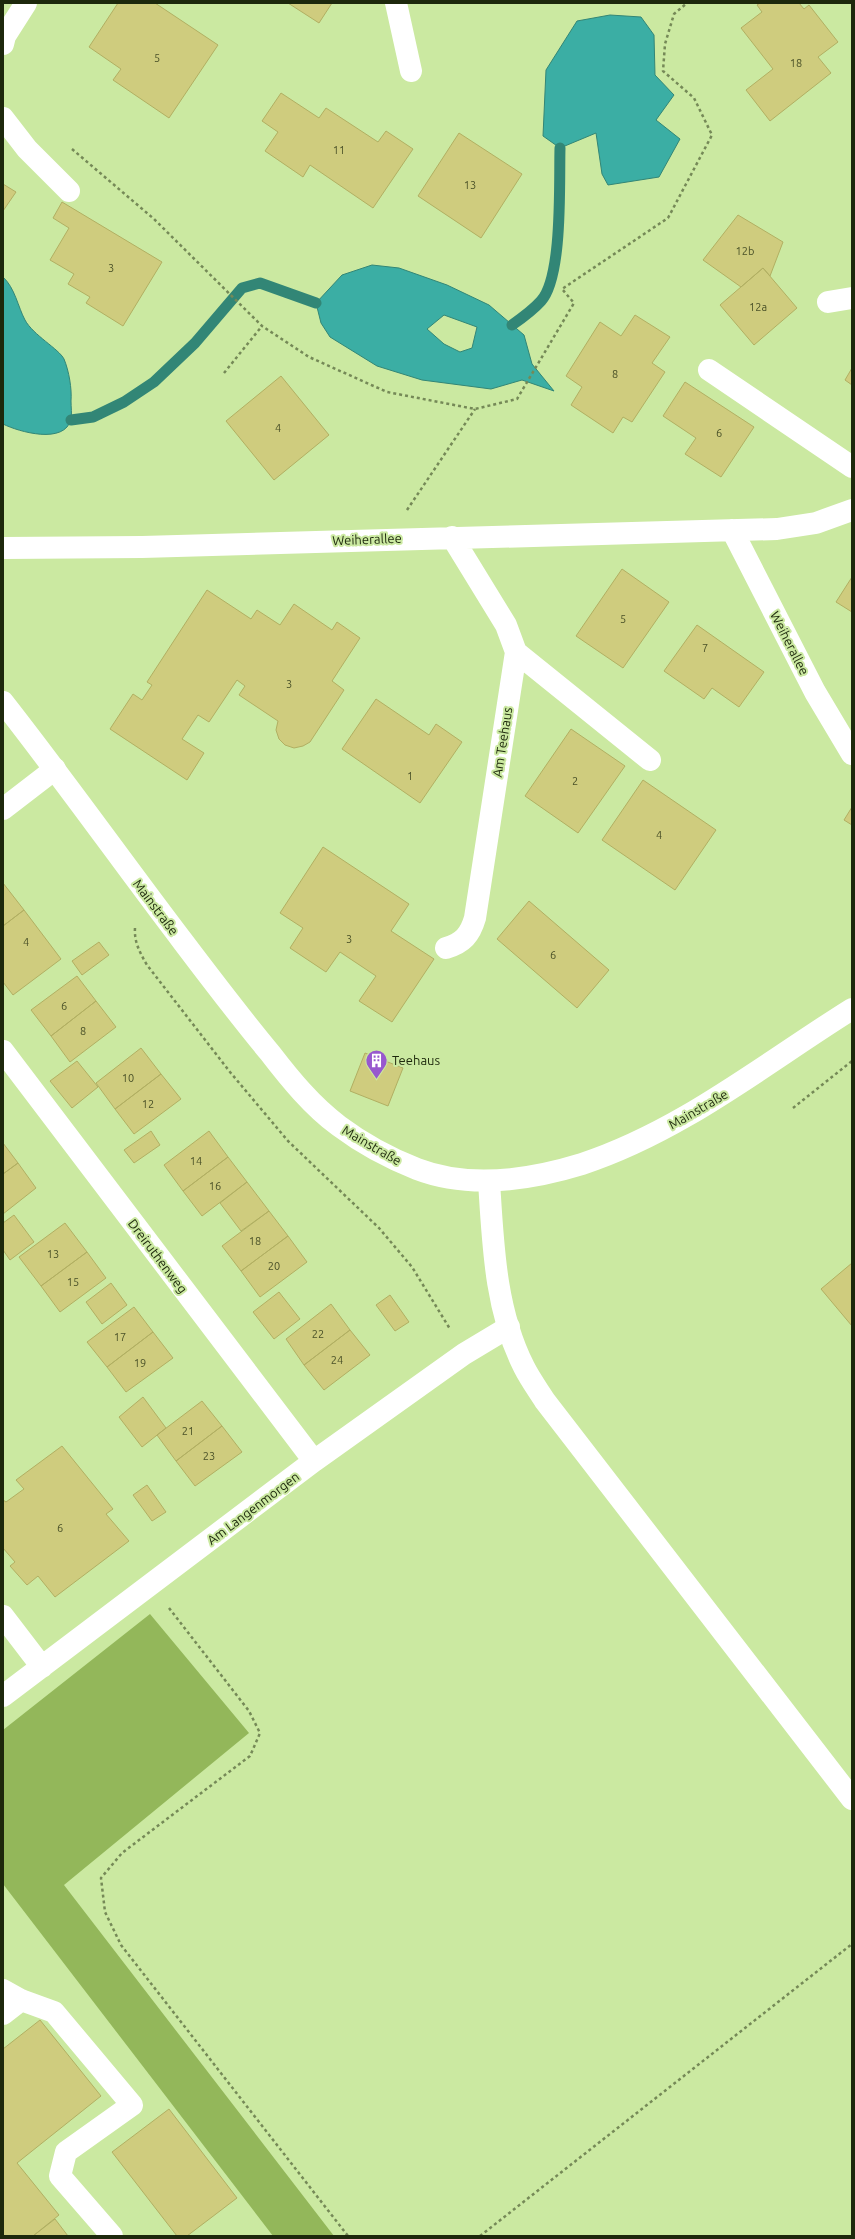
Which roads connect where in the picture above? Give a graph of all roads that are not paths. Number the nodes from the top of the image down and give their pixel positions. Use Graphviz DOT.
graph roads {
  1 [pos="26,3"];
  2 [pos="396,3"];
  3 [pos="3,44"];
  4 [pos="410,71"];
  5 [pos="3,118"];
  6 [pos="69,191"];
  7 [pos="852,298"];
  8 [pos="828,302"];
  9 [pos="709,370"];
  10 [pos="852,467"];
  11 [pos="852,510"];
  12 [pos="732,530"];
  13 [pos="452,537"];
  14 [pos="3,548"];
  15 [pos="516,652"];
  16 [pos="3,702"];
  17 [pos="852,754"];
  18 [pos="650,760"];
  19 [pos="55,769"];
  20 [pos="3,809"];
  21 [pos="446,948"];
  22 [pos="852,1009"];
  23 [pos="3,1051"];
  24 [pos="489,1181"];
  25 [pos="508,1327"];
  26 [pos="314,1461"];
  27 [pos="3,1616"];
  28 [pos="42,1667"];
  29 [pos="3,1696"];
  30 [pos="852,1799"];
  31 [pos="12,1995"];
  32 [pos="3,2014"];
  33 [pos="112,2236"];
  1 -- 3 [label="street"];
  2 -- 4 [label="street"];
  5 -- 6 [label="street"];
  7 -- 8 [label="street"];
  9 -- 10 [label="street"];
  11 -- 12 [label="street, Weiherallee"];
  12 -- 13 [label="street, Weiherallee"];
  12 -- 17 [label="street, Weiherallee"];
  13 -- 14 [label="street, Weiherallee"];
  13 -- 15 [label="street, Am Teehaus"];
  15 -- 18 [label="street"];
  15 -- 21 [label="street, Am Teehaus"];
  16 -- 19 [label="street, Mainstraße"];
  19 -- 20 [label="street"];
  19 -- 24 [label="street, Mainstraße"];
  22 -- 24 [label="street, Mainstraße"];
  23 -- 26 [label="street, Dreiruthenweg"];
  24 -- 25 [label="street"];
  25 -- 26 [label="street, Am Langenmorgen"];
  25 -- 30 [label="street"];
  26 -- 28 [label="street, Am Langenmorgen"];
  27 -- 28 [label="street"];
  28 -- 29 [label="street, Am Langenmorgen"];
  31 -- 32 [label="street"];
  31 -- 33 [label="street"];
}
